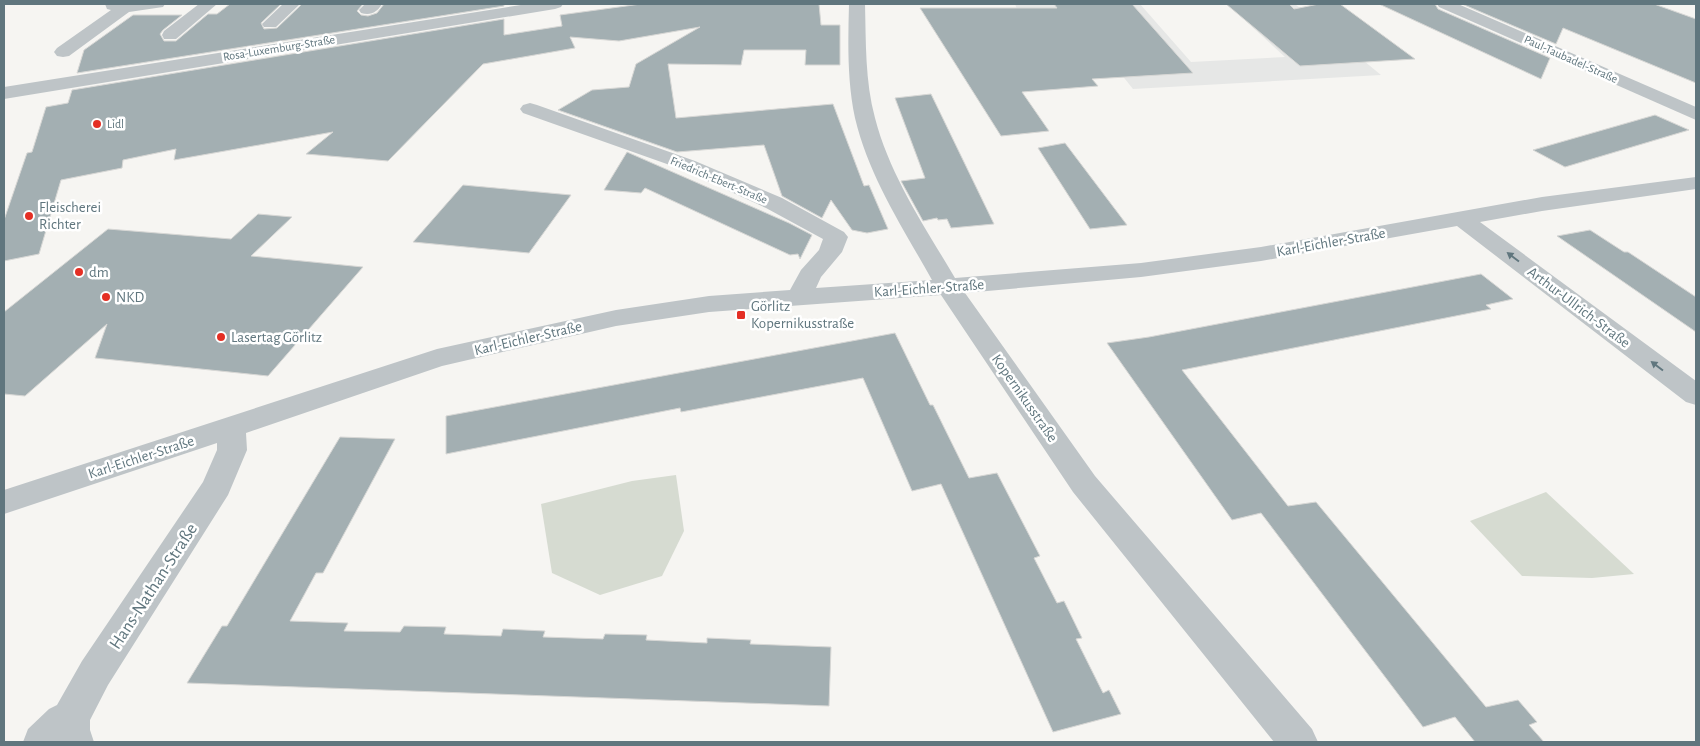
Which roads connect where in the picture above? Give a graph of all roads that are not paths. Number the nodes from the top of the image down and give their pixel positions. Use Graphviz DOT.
graph roads {
  1 [pos="156,4"];
  2 [pos="208,4"];
  3 [pos="292,4"];
  4 [pos="555,4"];
  5 [pos="857,4"];
  6 [pos="1445,4"];
  7 [pos="119,6"];
  8 [pos="487,9"];
  9 [pos="270,24"];
  10 [pos="170,35"];
  11 [pos="63,52"];
  12 [pos="4,93"];
  13 [pos="530,109"];
  14 [pos="1696,114"];
  15 [pos="1696,183"];
  16 [pos="1462,218"];
  17 [pos="948,287"];
  18 [pos="800,296"];
  19 [pos="1696,395"];
  20 [pos="231,427"];
  21 [pos="4,502"];
  22 [pos="73,730"];
  23 [pos="42,742"];
  24 [pos="1296,742"];
  1 -- 7 [label="street"];
  2 -- 10 [label="street"];
  3 -- 9 [label="street"];
  4 -- 8 [label="street, Rosa-Luxemburg-Straße"];
  5 -- 17 [label="street, Kopernikusstraße"];
  6 -- 14 [label="street, Paul-Taubadel-Straße"];
  7 -- 11 [label="street"];
  8 -- 12 [label="street, Rosa-Luxemburg-Straße"];
  13 -- 18 [label="street, Friedrich-Ebert-Straße"];
  15 -- 16 [label="street, Karl-Eichler-Straße"];
  16 -- 17 [label="street, Karl-Eichler-Straße"];
  19 -- 16 [label="street, Arthur-Ullrich-Straße, one-way"];
  17 -- 18 [label="street, Karl-Eichler-Straße"];
  17 -- 24 [label="street, Kopernikusstraße"];
  18 -- 20 [label="street, Karl-Eichler-Straße"];
  20 -- 21 [label="street, Karl-Eichler-Straße"];
  20 -- 22 [label="street, Hans-Nathan-Straße"];
  22 -- 23 [label="street"];
}
